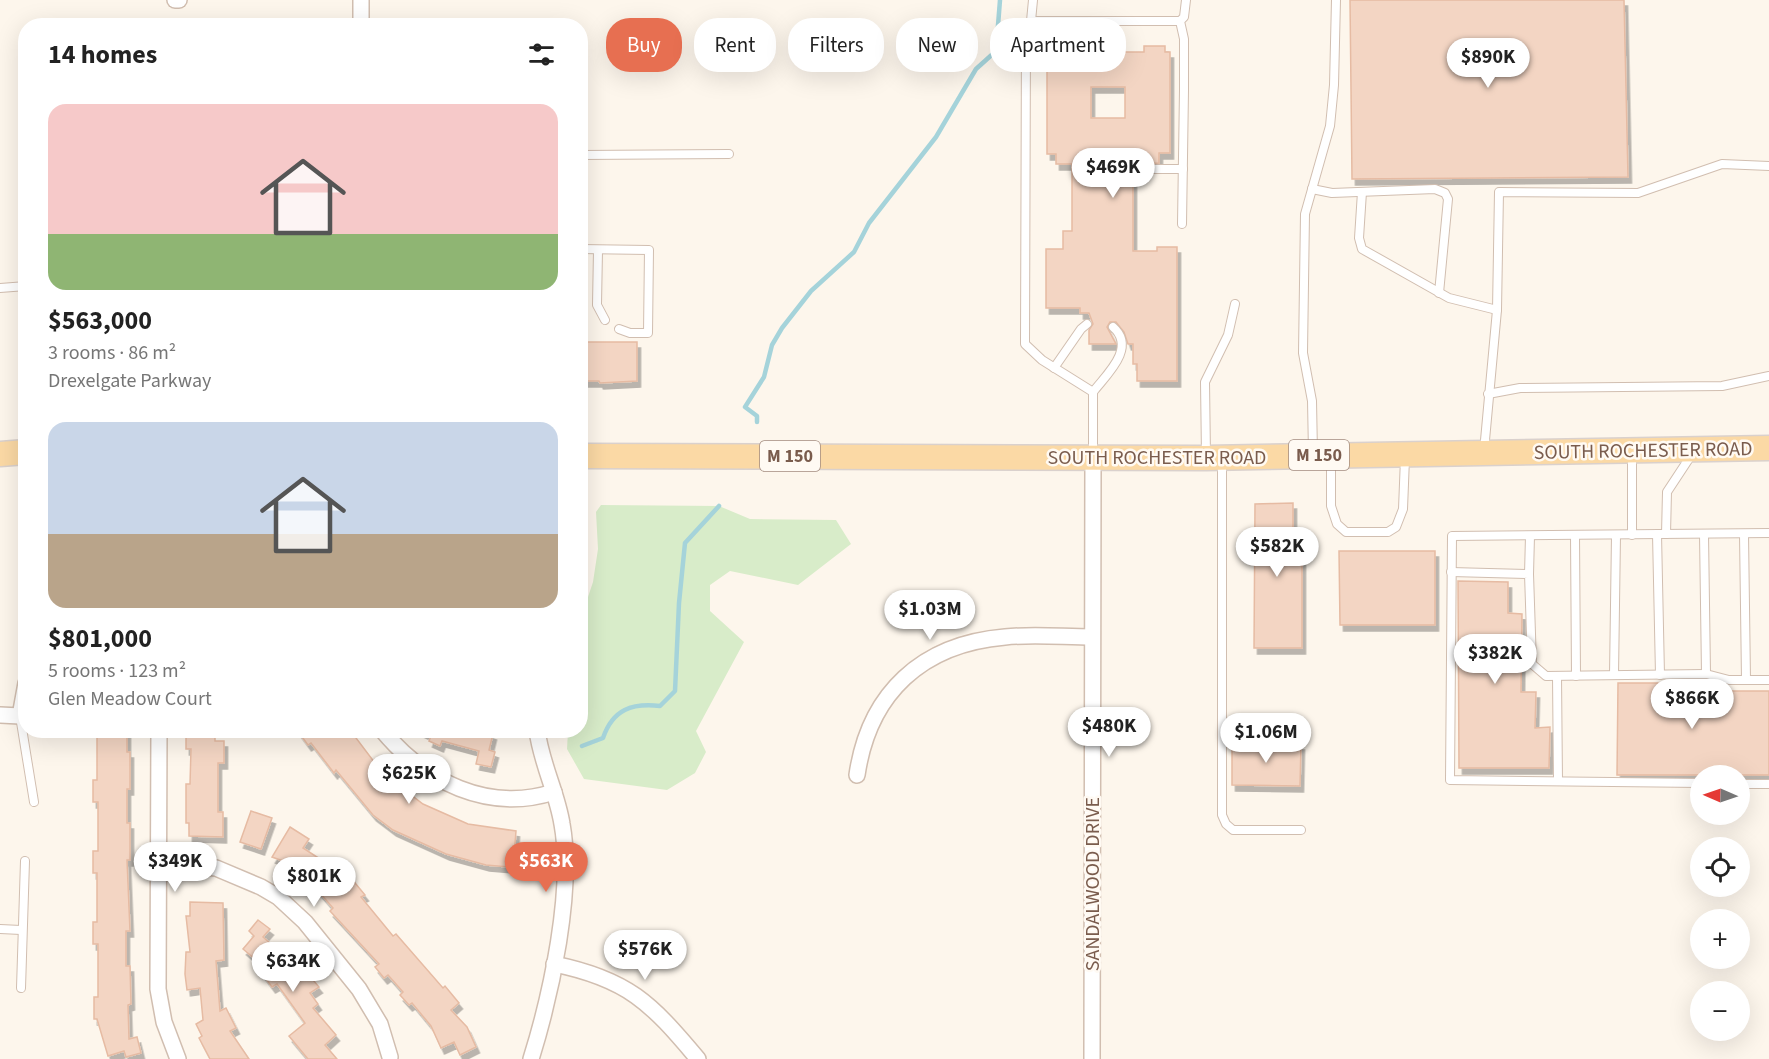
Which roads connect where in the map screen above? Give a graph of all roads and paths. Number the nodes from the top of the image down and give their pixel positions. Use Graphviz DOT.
graph roads {
  1 [pos="175,0"];
  2 [pos="179,0"];
  3 [pos="361,0"];
  4 [pos="1034,0"];
  5 [pos="1186,0"];
  6 [pos="1336,0"];
  7 [pos="361,18"];
  8 [pos="1031,18"];
  9 [pos="1126,21"];
  10 [pos="1180,21"];
  11 [pos="1026,72"];
  12 [pos="588,154"];
  13 [pos="729,154"];
  14 [pos="1769,166"];
  15 [pos="1150,169"];
  16 [pos="1183,169"];
  17 [pos="1312,189"];
  18 [pos="1362,192"];
  19 [pos="1182,224"];
  20 [pos="588,249"];
  21 [pos="598,250"];
  22 [pos="18,287"];
  23 [pos="0,288"];
  24 [pos="1439,293"];
  25 [pos="1235,304"];
  26 [pos="1497,310"];
  27 [pos="605,320"];
  28 [pos="1087,324"];
  29 [pos="1113,327"];
  30 [pos="619,329"];
  31 [pos="1054,368"];
  32 [pos="1769,376"];
  33 [pos="1093,392"];
  34 [pos="1488,394"];
  35 [pos="1769,448"];
  36 [pos="1695,449"];
  37 [pos="1632,450"];
  38 [pos="18,453"];
  39 [pos="1484,453"];
  40 [pos="0,454"];
  41 [pos="1405,454"];
  42 [pos="1322,455"];
  43 [pos="588,456"];
  44 [pos="1093,457"];
  45 [pos="1214,458"];
  46 [pos="1769,533"];
  47 [pos="1661,534"];
  48 [pos="1704,534"];
  49 [pos="1744,534"];
  50 [pos="1575,535"];
  51 [pos="1616,535"];
  52 [pos="1632,535"];
  53 [pos="1530,536"];
  54 [pos="1451,572"];
  55 [pos="1529,574"];
  56 [pos="1092,637"];
  57 [pos="1706,674"];
  58 [pos="1614,675"];
  59 [pos="1660,675"];
  60 [pos="1557,676"];
  61 [pos="1576,676"];
  62 [pos="1746,680"];
  63 [pos="1769,681"];
  64 [pos="0,715"];
  65 [pos="18,716"];
  66 [pos="24,738"];
  67 [pos="159,738"];
  68 [pos="389,738"];
  69 [pos="539,738"];
  70 [pos="858,775"];
  71 [pos="1558,781"];
  72 [pos="1690,783"];
  73 [pos="1750,784"];
  74 [pos="1769,784"];
  75 [pos="554,792"];
  76 [pos="34,802"];
  77 [pos="1300,830"];
  78 [pos="25,861"];
  79 [pos="159,862"];
  80 [pos="0,929"];
  81 [pos="21,930"];
  82 [pos="554,964"];
  83 [pos="21,988"];
  84 [pos="390,1057"];
  85 [pos="178,1059"];
  86 [pos="531,1059"];
  87 [pos="698,1059"];
  88 [pos="1092,1059"];
  1 -- 2 [label="street"];
  3 -- 7 [label="street"];
  4 -- 8 [label="lane"];
  5 -- 10 [label="lane"];
  6 -- 17 [label="lane"];
  9 -- 10 [label="lane"];
  10 -- 16 [label="lane"];
  11 -- 31 [label="lane"];
  12 -- 13 [label="lane"];
  14 -- 26 [label="lane"];
  15 -- 16 [label="lane"];
  16 -- 19 [label="lane"];
  17 -- 18 [label="lane"];
  17 -- 42 [label="lane"];
  18 -- 24 [label="lane"];
  18 -- 24 [label="lane"];
  20 -- 21 [label="lane"];
  21 -- 27 [label="lane"];
  21 -- 30 [label="lane"];
  22 -- 23 [label="lane"];
  24 -- 26 [label="lane"];
  25 -- 45 [label="lane"];
  26 -- 34 [label="lane"];
  28 -- 31 [label="lane"];
  29 -- 33 [label="lane"];
  31 -- 33 [label="lane"];
  32 -- 34 [label="lane"];
  33 -- 44 [label="lane"];
  34 -- 39 [label="lane"];
  35 -- 36 [label="main road, SOUTH ROCHESTER ROAD / M 150"];
  36 -- 37 [label="main road, SOUTH ROCHESTER ROAD / M 150"];
  36 -- 47 [label="lane"];
  37 -- 39 [label="main road, SOUTH ROCHESTER ROAD / M 150"];
  37 -- 52 [label="lane"];
  38 -- 40 [label="main road"];
  39 -- 41 [label="main road, SOUTH ROCHESTER ROAD / M 150"];
  41 -- 42 [label="main road, SOUTH ROCHESTER ROAD / M 150"];
  41 -- 42 [label="lane"];
  42 -- 45 [label="main road, SOUTH ROCHESTER ROAD / M 150"];
  43 -- 44 [label="main road, SOUTH ROCHESTER ROAD / M 150"];
  44 -- 45 [label="main road, SOUTH ROCHESTER ROAD / M 150"];
  44 -- 56 [label="street, SANDALWOOD DRIVE"];
  45 -- 77 [label="lane"];
  46 -- 49 [label="lane"];
  47 -- 48 [label="lane"];
  47 -- 52 [label="lane"];
  47 -- 59 [label="lane"];
  48 -- 49 [label="lane"];
  48 -- 57 [label="lane"];
  49 -- 62 [label="lane"];
  50 -- 51 [label="lane"];
  50 -- 53 [label="lane"];
  50 -- 61 [label="lane"];
  51 -- 52 [label="lane"];
  51 -- 58 [label="lane"];
  53 -- 54 [label="lane"];
  53 -- 55 [label="lane"];
  54 -- 55 [label="lane"];
  54 -- 71 [label="lane"];
  55 -- 60 [label="lane"];
  56 -- 70 [label="street"];
  56 -- 88 [label="street, SANDALWOOD DRIVE"];
  57 -- 59 [label="lane"];
  57 -- 62 [label="lane"];
  58 -- 59 [label="lane"];
  58 -- 61 [label="lane"];
  60 -- 61 [label="lane"];
  60 -- 71 [label="lane"];
  62 -- 63 [label="lane"];
  64 -- 65 [label="street"];
  66 -- 76 [label="lane"];
  67 -- 79 [label="street"];
  68 -- 75 [label="street"];
  69 -- 75 [label="street"];
  71 -- 72 [label="lane"];
  73 -- 74 [label="lane"];
  75 -- 82 [label="street"];
  78 -- 81 [label="lane"];
  79 -- 84 [label="street"];
  79 -- 85 [label="street"];
  80 -- 81 [label="lane"];
  81 -- 83 [label="lane"];
  82 -- 86 [label="street"];
  82 -- 87 [label="street"];
}
